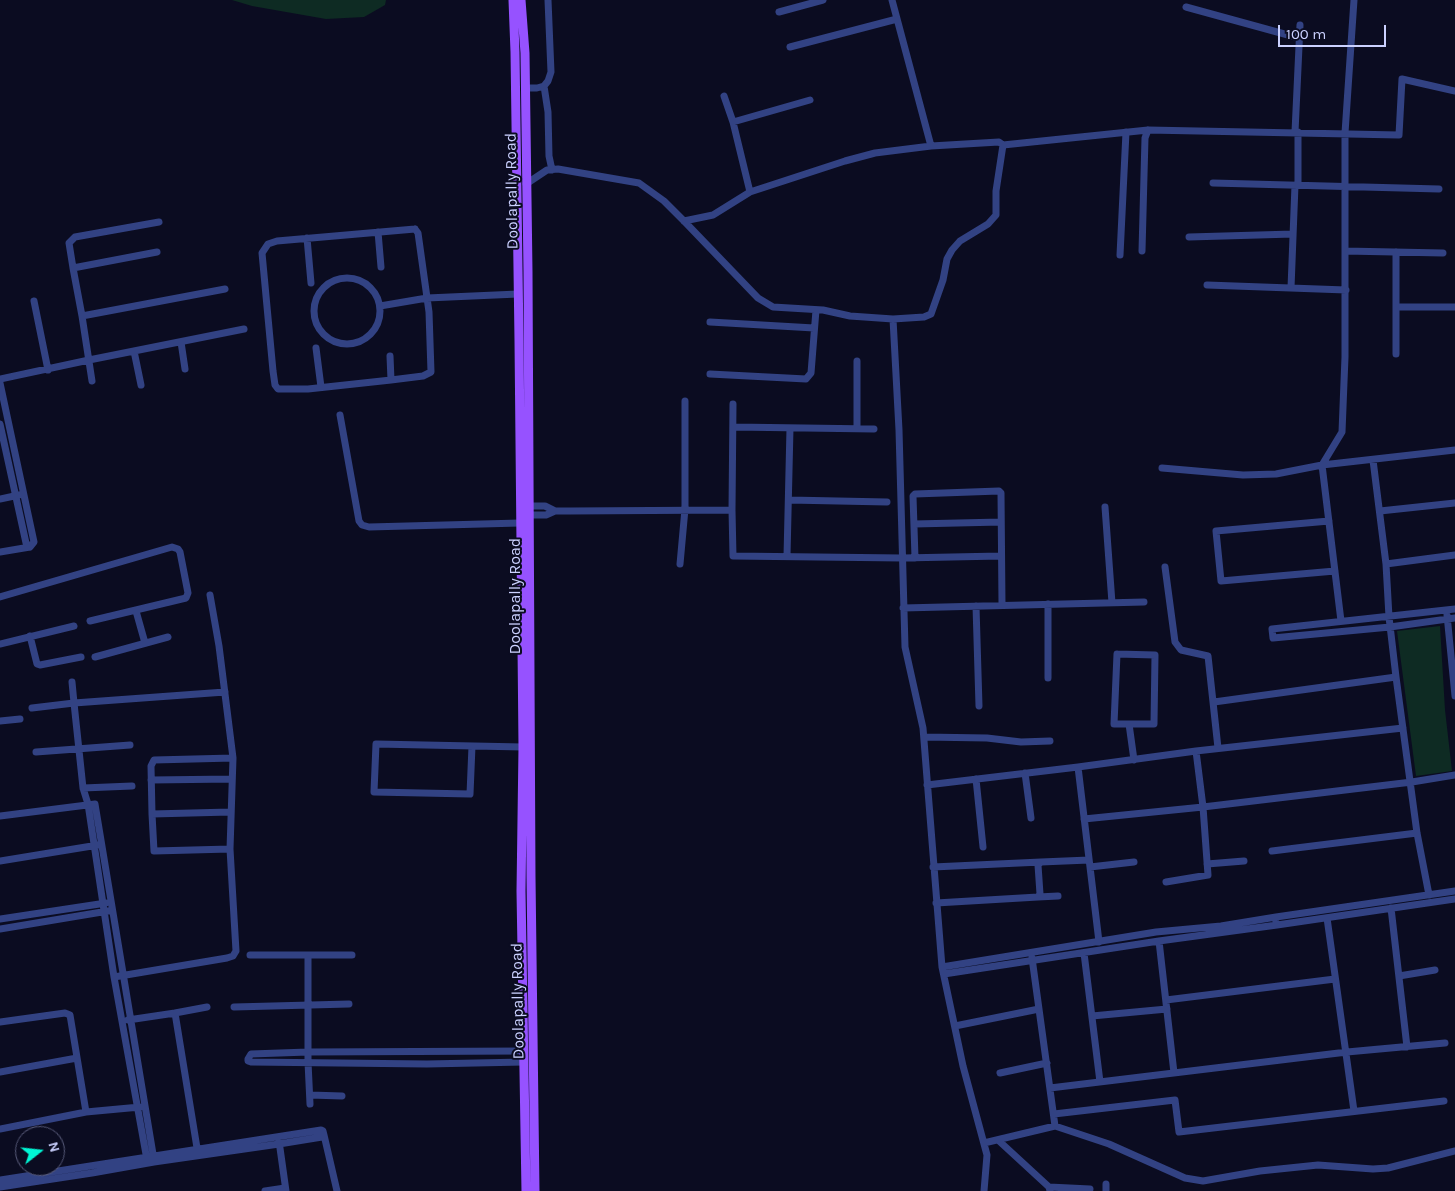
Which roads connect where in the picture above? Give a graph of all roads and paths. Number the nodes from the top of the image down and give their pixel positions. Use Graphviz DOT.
graph roads {
  1 [pos="513,0"];
  2 [pos="522,0"];
  3 [pos="548,0"];
  4 [pos="823,0"];
  5 [pos="892,0"];
  6 [pos="1354,0"];
  7 [pos="1186,7"];
  8 [pos="779,12"];
  9 [pos="897,18"];
  10 [pos="1300,25"];
  11 [pos="1299,38"];
  12 [pos="790,47"];
  13 [pos="544,86"];
  14 [pos="525,88"];
  15 [pos="1455,91"];
  16 [pos="724,96"];
  17 [pos="810,100"];
  18 [pos="520,118"];
  19 [pos="733,122"];
  20 [pos="1148,130"];
  21 [pos="1126,132"];
  22 [pos="1296,132"];
  23 [pos="1345,133"];
  24 [pos="1003,145"];
  25 [pos="931,146"];
  26 [pos="552,170"];
  27 [pos="1213,183"];
  28 [pos="526,184"];
  29 [pos="1297,185"];
  30 [pos="1345,187"];
  31 [pos="1439,189"];
  32 [pos="750,192"];
  33 [pos="684,221"];
  34 [pos="159,222"];
  35 [pos="378,232"];
  36 [pos="1293,234"];
  37 [pos="1188,237"];
  38 [pos="307,238"];
  39 [pos="1142,251"];
  40 [pos="1345,251"];
  41 [pos="157,252"];
  42 [pos="1396,252"];
  43 [pos="1443,253"];
  44 [pos="1120,255"];
  45 [pos="381,267"];
  46 [pos="73,268"];
  47 [pos="311,283"];
  48 [pos="1207,285"];
  49 [pos="1291,288"];
  50 [pos="225,289"];
  51 [pos="1346,290"];
  52 [pos="518,294"];
  53 [pos="427,298"];
  54 [pos="34,301"];
  55 [pos="380,306"];
  56 [pos="1396,307"];
  57 [pos="1455,307"];
  58 [pos="816,310"];
  59 [pos="82,316"];
  60 [pos="523,317"];
  61 [pos="893,319"];
  62 [pos="710,322"];
  63 [pos="814,328"];
  64 [pos="244,330"];
  65 [pos="181,342"];
  66 [pos="316,348"];
  67 [pos="134,351"];
  68 [pos="1396,354"];
  69 [pos="390,356"];
  70 [pos="89,360"];
  71 [pos="857,361"];
  72 [pos="48,370"];
  73 [pos="185,370"];
  74 [pos="710,374"];
  75 [pos="391,380"];
  76 [pos="0,381"];
  77 [pos="92,381"];
  78 [pos="140,386"];
  79 [pos="321,387"];
  80 [pos="685,401"];
  81 [pos="733,404"];
  82 [pos="340,415"];
  83 [pos="0,424"];
  84 [pos="734,427"];
  85 [pos="790,428"];
  86 [pos="857,428"];
  87 [pos="874,429"];
  88 [pos="1455,450"];
  89 [pos="15,454"];
  90 [pos="3,457"];
  91 [pos="1373,460"];
  92 [pos="1322,465"];
  93 [pos="1162,468"];
  94 [pos="24,494"];
  95 [pos="16,496"];
  96 [pos="0,499"];
  97 [pos="789,500"];
  98 [pos="887,502"];
  99 [pos="1455,503"];
  100 [pos="1105,507"];
  101 [pos="684,509"];
  102 [pos="529,510"];
  103 [pos="732,510"];
  104 [pos="1380,511"];
  105 [pos="1329,520"];
  106 [pos="1001,522"];
  107 [pos="520,523"];
  108 [pos="914,524"];
  109 [pos="32,545"];
  110 [pos="0,552"];
  111 [pos="1455,555"];
  112 [pos="788,556"];
  113 [pos="1001,556"];
  114 [pos="902,558"];
  115 [pos="915,558"];
  116 [pos="680,564"];
  117 [pos="1386,564"];
  118 [pos="1166,567"];
  119 [pos="1335,571"];
  120 [pos="210,596"];
  121 [pos="0,597"];
  122 [pos="1144,602"];
  123 [pos="1112,603"];
  124 [pos="1048,604"];
  125 [pos="1002,605"];
  126 [pos="976,606"];
  127 [pos="903,608"];
  128 [pos="1455,608"];
  129 [pos="1446,610"];
  130 [pos="136,611"];
  131 [pos="1389,617"];
  132 [pos="1451,618"];
  133 [pos="90,621"];
  134 [pos="1341,621"];
  135 [pos="74,626"];
  136 [pos="1390,627"];
  137 [pos="30,636"];
  138 [pos="168,637"];
  139 [pos="145,643"];
  140 [pos="0,644"];
  141 [pos="95,656"];
  142 [pos="81,657"];
  143 [pos="1396,677"];
  144 [pos="1048,678"];
  145 [pos="1454,680"];
  146 [pos="72,682"];
  147 [pos="225,692"];
  148 [pos="1455,696"];
  149 [pos="1214,702"];
  150 [pos="74,703"];
  151 [pos="979,706"];
  152 [pos="32,708"];
  153 [pos="20,719"];
  154 [pos="0,721"];
  155 [pos="1129,724"];
  156 [pos="1403,728"];
  157 [pos="924,737"];
  158 [pos="1050,741"];
  159 [pos="130,745"];
  160 [pos="472,746"];
  161 [pos="523,747"];
  162 [pos="1218,748"];
  163 [pos="79,749"];
  164 [pos="1196,751"];
  165 [pos="36,752"];
  166 [pos="233,758"];
  167 [pos="1134,760"];
  168 [pos="1078,767"];
  169 [pos="1025,773"];
  170 [pos="1455,775"];
  171 [pos="232,779"];
  172 [pos="976,779"];
  173 [pos="151,780"];
  174 [pos="1412,782"];
  175 [pos="927,785"];
  176 [pos="132,786"];
  177 [pos="83,788"];
  178 [pos="92,804"];
  179 [pos="1203,808"];
  180 [pos="230,812"];
  181 [pos="152,814"];
  182 [pos="0,816"];
  183 [pos="1031,818"];
  184 [pos="1084,819"];
  185 [pos="1417,833"];
  186 [pos="98,845"];
  187 [pos="983,847"];
  188 [pos="230,849"];
  189 [pos="1272,851"];
  190 [pos="1244,860"];
  191 [pos="0,861"];
  192 [pos="1041,862"];
  193 [pos="1134,862"];
  194 [pos="1090,863"];
  195 [pos="1207,864"];
  196 [pos="934,867"];
  197 [pos="1166,882"];
  198 [pos="1455,891"];
  199 [pos="1429,895"];
  200 [pos="1058,896"];
  201 [pos="1038,897"];
  202 [pos="1455,899"];
  203 [pos="936,903"];
  204 [pos="108,907"];
  205 [pos="1391,908"];
  206 [pos="46,912"];
  207 [pos="1276,916"];
  208 [pos="1327,918"];
  209 [pos="0,919"];
  210 [pos="47,921"];
  211 [pos="1277,925"];
  212 [pos="0,928"];
  213 [pos="1222,929"];
  214 [pos="1159,941"];
  215 [pos="1099,942"];
  216 [pos="1032,952"];
  217 [pos="1084,953"];
  218 [pos="250,955"];
  219 [pos="308,955"];
  220 [pos="352,955"];
  221 [pos="1033,961"];
  222 [pos="943,970"];
  223 [pos="1435,970"];
  224 [pos="124,976"];
  225 [pos="1399,976"];
  226 [pos="114,977"];
  227 [pos="533,978"];
  228 [pos="523,979"];
  229 [pos="1335,979"];
  230 [pos="1166,1000"];
  231 [pos="309,1004"];
  232 [pos="349,1004"];
  233 [pos="234,1007"];
  234 [pos="207,1008"];
  235 [pos="1039,1009"];
  236 [pos="1167,1009"];
  237 [pos="175,1013"];
  238 [pos="1092,1016"];
  239 [pos="131,1019"];
  240 [pos="122,1021"];
  241 [pos="0,1022"];
  242 [pos="955,1026"];
  243 [pos="1445,1043"];
  244 [pos="1407,1047"];
  245 [pos="449,1051"];
  246 [pos="524,1051"];
  247 [pos="308,1052"];
  248 [pos="361,1052"];
  249 [pos="1347,1052"];
  250 [pos="77,1058"];
  251 [pos="308,1062"];
  252 [pos="360,1062"];
  253 [pos="524,1062"];
  254 [pos="450,1063"];
  255 [pos="1047,1064"];
  256 [pos="0,1072"];
  257 [pos="1000,1073"];
  258 [pos="1174,1073"];
  259 [pos="1100,1082"];
  260 [pos="1050,1088"];
  261 [pos="310,1095"];
  262 [pos="342,1096"];
  263 [pos="1444,1101"];
  264 [pos="310,1104"];
  265 [pos="141,1107"];
  266 [pos="1354,1111"];
  267 [pos="86,1112"];
  268 [pos="1054,1114"];
  269 [pos="1055,1126"];
  270 [pos="0,1129"];
  271 [pos="998,1140"];
  272 [pos="279,1141"];
  273 [pos="984,1143"];
  274 [pos="1455,1151"];
  275 [pos="198,1153"];
  276 [pos="151,1160"];
  277 [pos="0,1180"];
  278 [pos="0,1187"];
  279 [pos="286,1189"];
  280 [pos="1050,1189"];
  281 [pos="1090,1189"];
  282 [pos="265,1191"];
  283 [pos="337,1191"];
  284 [pos="526,1191"];
  285 [pos="535,1191"];
  286 [pos="984,1191"];
  1 -- 18 [label="main road"];
  2 -- 14 [label="main road, Doolapally Road"];
  3 -- 13 [label="street"];
  4 -- 8 [label="street"];
  5 -- 9 [label="street"];
  6 -- 23 [label="street"];
  7 -- 11 [label="street"];
  9 -- 12 [label="street"];
  9 -- 25 [label="street"];
  10 -- 11 [label="street"];
  11 -- 22 [label="street"];
  13 -- 14 [label="street"];
  13 -- 26 [label="street"];
  14 -- 18 [label="main road, Doolapally Road"];
  15 -- 23 [label="street"];
  16 -- 19 [label="street"];
  17 -- 19 [label="street"];
  18 -- 28 [label="main road, Doolapally Road"];
  18 -- 52 [label="main road"];
  19 -- 32 [label="street"];
  20 -- 21 [label="street"];
  20 -- 22 [label="street"];
  20 -- 39 [label="street"];
  21 -- 24 [label="street"];
  21 -- 44 [label="street"];
  22 -- 23 [label="street"];
  22 -- 29 [label="street"];
  23 -- 30 [label="street"];
  24 -- 25 [label="street"];
  24 -- 61 [label="street"];
  25 -- 32 [label="street"];
  26 -- 28 [label="street"];
  26 -- 33 [label="street"];
  27 -- 29 [label="street"];
  28 -- 60 [label="main road, Doolapally Road"];
  29 -- 30 [label="street"];
  29 -- 36 [label="street"];
  30 -- 31 [label="street"];
  30 -- 40 [label="street"];
  32 -- 33 [label="street"];
  33 -- 58 [label="street"];
  34 -- 46 [label="street"];
  35 -- 38 [label="street"];
  35 -- 45 [label="street"];
  35 -- 53 [label="street"];
  36 -- 37 [label="street"];
  36 -- 49 [label="street"];
  38 -- 47 [label="street"];
  38 -- 79 [label="street"];
  40 -- 42 [label="street"];
  40 -- 51 [label="street"];
  41 -- 46 [label="street"];
  42 -- 43 [label="street"];
  42 -- 56 [label="street"];
  46 -- 59 [label="street"];
  48 -- 49 [label="street"];
  49 -- 51 [label="street"];
  50 -- 59 [label="street"];
  51 -- 92 [label="street"];
  52 -- 53 [label="street"];
  52 -- 60 [label="main road"];
  53 -- 55 [label="street"];
  53 -- 75 [label="street"];
  54 -- 72 [label="street"];
  55 -- 55 [label="street"];
  56 -- 57 [label="street"];
  56 -- 68 [label="street"];
  58 -- 61 [label="street"];
  58 -- 63 [label="street"];
  59 -- 70 [label="street"];
  60 -- 102 [label="main road, Doolapally Road"];
  60 -- 107 [label="main road, Doolapally Road"];
  61 -- 114 [label="street"];
  62 -- 63 [label="street"];
  63 -- 74 [label="street"];
  64 -- 65 [label="street"];
  65 -- 67 [label="street"];
  65 -- 73 [label="street"];
  66 -- 79 [label="street"];
  67 -- 70 [label="street"];
  67 -- 78 [label="street"];
  69 -- 75 [label="street"];
  70 -- 72 [label="street"];
  70 -- 77 [label="street"];
  71 -- 86 [label="street"];
  72 -- 76 [label="street"];
  75 -- 79 [label="street"];
  76 -- 89 [label="street"];
  80 -- 101 [label="street"];
  81 -- 84 [label="street"];
  82 -- 107 [label="street"];
  83 -- 90 [label="street"];
  84 -- 85 [label="street"];
  84 -- 103 [label="street"];
  85 -- 86 [label="street"];
  85 -- 97 [label="street"];
  86 -- 87 [label="street"];
  88 -- 91 [label="street"];
  89 -- 90 [label="street"];
  89 -- 94 [label="street"];
  90 -- 95 [label="street"];
  91 -- 92 [label="street"];
  91 -- 104 [label="street"];
  92 -- 93 [label="street"];
  92 -- 105 [label="street"];
  94 -- 95 [label="street"];
  94 -- 109 [label="street"];
  95 -- 96 [label="street"];
  95 -- 109 [label="street"];
  97 -- 98 [label="street"];
  97 -- 112 [label="street"];
  99 -- 104 [label="street"];
  100 -- 123 [label="street"];
  101 -- 102 [label="street"];
  101 -- 103 [label="street"];
  101 -- 116 [label="street"];
  102 -- 227 [label="main road, Doolapally Road"];
  103 -- 112 [label="street"];
  104 -- 117 [label="street"];
  105 -- 119 [label="street"];
  105 -- 119 [label="street"];
  106 -- 108 [label="street"];
  106 -- 108 [label="street"];
  106 -- 113 [label="street"];
  107 -- 161 [label="main road, Doolapally Road"];
  108 -- 115 [label="street"];
  109 -- 110 [label="street"];
  111 -- 117 [label="street"];
  112 -- 114 [label="street"];
  113 -- 115 [label="street"];
  113 -- 125 [label="street"];
  114 -- 115 [label="street"];
  114 -- 127 [label="street"];
  117 -- 131 [label="street"];
  118 -- 149 [label="street"];
  119 -- 134 [label="street"];
  120 -- 147 [label="street"];
  121 -- 130 [label="street"];
  122 -- 123 [label="street"];
  123 -- 124 [label="street"];
  124 -- 125 [label="street"];
  124 -- 144 [label="street"];
  125 -- 126 [label="street"];
  126 -- 127 [label="street"];
  126 -- 151 [label="street"];
  127 -- 157 [label="street"];
  128 -- 129 [label="street"];
  129 -- 131 [label="street"];
  129 -- 132 [label="street"];
  130 -- 133 [label="street"];
  130 -- 139 [label="street"];
  131 -- 134 [label="street"];
  131 -- 136 [label="street"];
  132 -- 136 [label="street"];
  132 -- 145 [label="street"];
  134 -- 136 [label="street"];
  135 -- 137 [label="street"];
  136 -- 143 [label="street"];
  137 -- 140 [label="street"];
  137 -- 142 [label="street"];
  138 -- 139 [label="street"];
  139 -- 141 [label="street"];
  143 -- 149 [label="street"];
  143 -- 156 [label="street"];
  145 -- 148 [label="street"];
  146 -- 150 [label="street"];
  147 -- 150 [label="street"];
  147 -- 166 [label="street"];
  149 -- 162 [label="street"];
  150 -- 152 [label="street"];
  150 -- 163 [label="street"];
  153 -- 154 [label="street"];
  155 -- 155 [label="street"];
  155 -- 167 [label="street"];
  156 -- 162 [label="street"];
  156 -- 174 [label="street"];
  157 -- 158 [label="street"];
  157 -- 175 [label="street"];
  159 -- 163 [label="street"];
  160 -- 160 [label="street"];
  160 -- 161 [label="street"];
  161 -- 228 [label="main road, Doolapally Road"];
  162 -- 164 [label="street"];
  163 -- 165 [label="street"];
  163 -- 177 [label="street"];
  164 -- 167 [label="street"];
  164 -- 179 [label="street"];
  166 -- 171 [label="street"];
  166 -- 173 [label="street"];
  167 -- 168 [label="street"];
  168 -- 169 [label="street"];
  168 -- 184 [label="street"];
  169 -- 172 [label="street"];
  169 -- 183 [label="street"];
  170 -- 174 [label="street"];
  171 -- 173 [label="street"];
  171 -- 180 [label="street"];
  172 -- 175 [label="street"];
  172 -- 187 [label="street"];
  173 -- 181 [label="street"];
  174 -- 179 [label="street"];
  174 -- 185 [label="street"];
  175 -- 196 [label="street"];
  176 -- 177 [label="street"];
  177 -- 178 [label="street"];
  178 -- 182 [label="street"];
  178 -- 186 [label="street"];
  179 -- 184 [label="street"];
  179 -- 195 [label="street"];
  180 -- 181 [label="street"];
  180 -- 188 [label="street"];
  181 -- 188 [label="street"];
  184 -- 194 [label="street"];
  185 -- 189 [label="street"];
  185 -- 199 [label="street"];
  186 -- 191 [label="street"];
  186 -- 204 [label="street"];
  188 -- 224 [label="street"];
  190 -- 195 [label="street"];
  192 -- 194 [label="street"];
  192 -- 196 [label="street"];
  192 -- 201 [label="street"];
  193 -- 194 [label="street"];
  194 -- 215 [label="street"];
  195 -- 197 [label="street"];
  196 -- 203 [label="street"];
  198 -- 199 [label="street"];
  199 -- 207 [label="street"];
  200 -- 201 [label="street"];
  201 -- 203 [label="street"];
  202 -- 205 [label="street"];
  203 -- 222 [label="street"];
  204 -- 206 [label="street"];
  204 -- 210 [label="street"];
  204 -- 224 [label="street"];
  204 -- 226 [label="street"];
  205 -- 208 [label="street"];
  205 -- 225 [label="street"];
  206 -- 209 [label="street"];
  206 -- 210 [label="street"];
  207 -- 211 [label="street"];
  207 -- 213 [label="street"];
  208 -- 211 [label="street"];
  208 -- 229 [label="street"];
  210 -- 212 [label="street"];
  211 -- 213 [label="street"];
  213 -- 214 [label="street"];
  213 -- 215 [label="street"];
  214 -- 217 [label="street"];
  214 -- 230 [label="street"];
  215 -- 216 [label="street"];
  216 -- 221 [label="street"];
  216 -- 222 [label="street"];
  217 -- 221 [label="street"];
  217 -- 238 [label="street"];
  218 -- 219 [label="street"];
  219 -- 220 [label="street"];
  219 -- 231 [label="street"];
  221 -- 222 [label="street"];
  221 -- 235 [label="street"];
  222 -- 242 [label="street"];
  223 -- 225 [label="street"];
  224 -- 226 [label="street"];
  224 -- 239 [label="street"];
  225 -- 244 [label="street"];
  226 -- 240 [label="street"];
  227 -- 228 [label="main road"];
  227 -- 285 [label="main road, Doolapally Road"];
  228 -- 246 [label="main road, Doolapally Road"];
  229 -- 230 [label="street"];
  229 -- 249 [label="street"];
  230 -- 236 [label="street"];
  231 -- 232 [label="street"];
  231 -- 233 [label="street"];
  231 -- 247 [label="street"];
  234 -- 237 [label="street"];
  235 -- 242 [label="street"];
  235 -- 255 [label="street"];
  236 -- 238 [label="street"];
  236 -- 258 [label="street"];
  237 -- 239 [label="street"];
  237 -- 275 [label="street"];
  238 -- 259 [label="street"];
  239 -- 240 [label="street"];
  239 -- 265 [label="street"];
  240 -- 265 [label="street"];
  241 -- 250 [label="street"];
  242 -- 273 [label="street"];
  243 -- 244 [label="street"];
  244 -- 249 [label="street"];
  245 -- 246 [label="street"];
  245 -- 248 [label="street"];
  245 -- 254 [label="street"];
  246 -- 253 [label="main road, Doolapally Road"];
  247 -- 248 [label="street"];
  247 -- 251 [label="street"];
  247 -- 251 [label="street"];
  248 -- 252 [label="street"];
  249 -- 258 [label="street"];
  249 -- 266 [label="street"];
  250 -- 256 [label="street"];
  250 -- 267 [label="street"];
  251 -- 252 [label="street"];
  251 -- 261 [label="street"];
  252 -- 254 [label="street"];
  253 -- 254 [label="street"];
  253 -- 284 [label="main road, Doolapally Road"];
  255 -- 257 [label="street"];
  255 -- 260 [label="street"];
  258 -- 259 [label="street"];
  259 -- 260 [label="street"];
  260 -- 268 [label="street"];
  261 -- 262 [label="street"];
  261 -- 264 [label="street"];
  263 -- 266 [label="street"];
  265 -- 267 [label="street"];
  265 -- 276 [label="street"];
  266 -- 268 [label="street"];
  267 -- 270 [label="street"];
  268 -- 269 [label="street"];
  269 -- 271 [label="street"];
  269 -- 274 [label="street"];
  271 -- 273 [label="street"];
  271 -- 280 [label="street"];
  272 -- 275 [label="street"];
  272 -- 279 [label="street"];
  272 -- 283 [label="street"];
  273 -- 286 [label="street"];
  275 -- 276 [label="street"];
  276 -- 277 [label="street"];
  276 -- 278 [label="street"];
  279 -- 282 [label="street"];
  280 -- 281 [label="street"];
}
